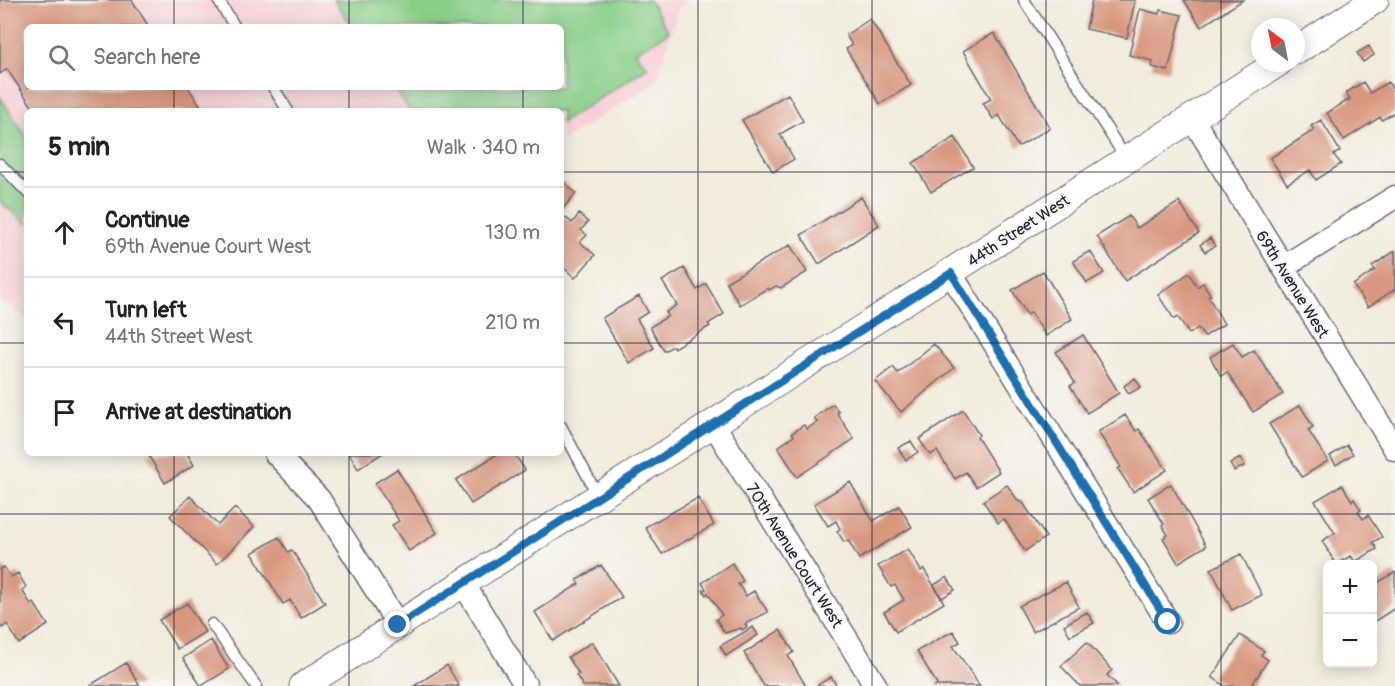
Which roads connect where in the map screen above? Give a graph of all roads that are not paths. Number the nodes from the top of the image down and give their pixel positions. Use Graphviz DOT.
graph roads {
  1 [pos="218,0"];
  2 [pos="1024,0"];
  3 [pos="1359,4"];
  4 [pos="233,24"];
  5 [pos="1305,44"];
  6 [pos="1264,72"];
  7 [pos="275,90"];
  8 [pos="286,108"];
  9 [pos="1192,118"];
  10 [pos="1127,160"];
  11 [pos="0,164"];
  12 [pos="24,189"];
  13 [pos="1395,197"];
  14 [pos="1283,267"];
  15 [pos="951,273"];
  16 [pos="714,425"];
  17 [pos="564,432"];
  18 [pos="1395,449"];
  19 [pos="278,456"];
  20 [pos="598,496"];
  21 [pos="463,583"];
  22 [pos="1168,622"];
  23 [pos="212,624"];
  24 [pos="398,625"];
  25 [pos="256,686"];
  26 [pos="303,686"];
  27 [pos="526,686"];
  28 [pos="876,686"];
  1 -- 4 [label="lane"];
  2 -- 10 [label="lane"];
  3 -- 5 [label="street"];
  6 -- 9 [label="street, 44th Street West"];
  7 -- 8 [label="lane"];
  9 -- 10 [label="street, 44th Street West"];
  9 -- 14 [label="street, 69th Avenue West"];
  10 -- 15 [label="street, 44th Street West"];
  11 -- 12 [label="lane"];
  13 -- 14 [label="street"];
  14 -- 18 [label="street, 69th Avenue West"];
  15 -- 16 [label="street, 44th Street West"];
  15 -- 22 [label="street"];
  16 -- 20 [label="street, 44th Street West"];
  16 -- 28 [label="street, 70th Avenue Court West"];
  17 -- 20 [label="lane"];
  19 -- 24 [label="street"];
  20 -- 21 [label="street, 44th Street West"];
  21 -- 24 [label="street, 44th Street West"];
  21 -- 27 [label="street"];
  23 -- 25 [label="lane"];
  24 -- 26 [label="street, 44th Street West"];
}
